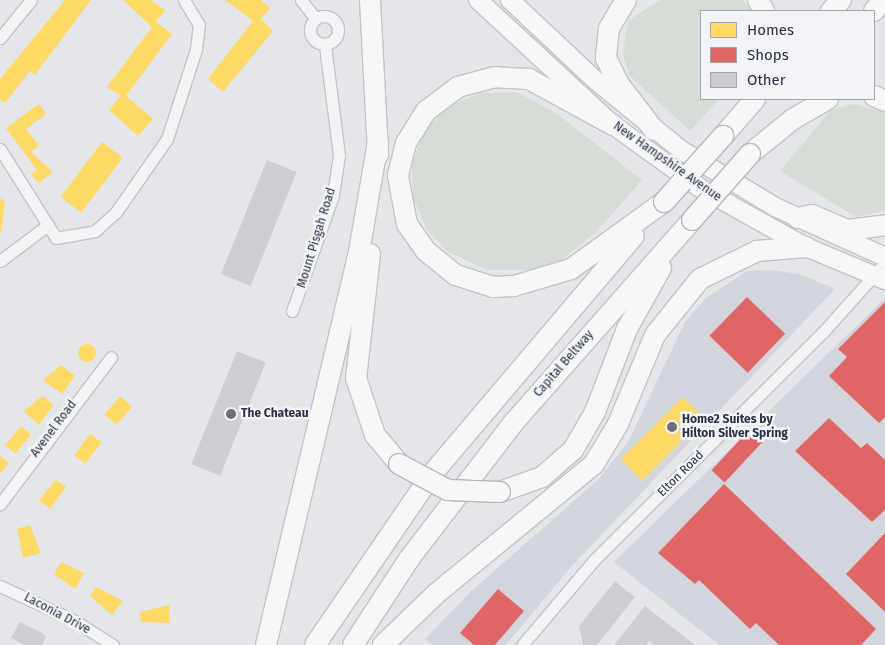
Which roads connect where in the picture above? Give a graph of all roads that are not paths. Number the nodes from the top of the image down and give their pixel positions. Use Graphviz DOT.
graph roads {
  1 [pos="31,0"];
  2 [pos="184,0"];
  3 [pos="300,0"];
  4 [pos="370,0"];
  5 [pos="478,0"];
  6 [pos="510,0"];
  7 [pos="626,0"];
  8 [pos="841,0"];
  9 [pos="883,0"];
  10 [pos="832,10"];
  11 [pos="875,10"];
  12 [pos="316,18"];
  13 [pos="0,38"];
  14 [pos="325,45"];
  15 [pos="745,100"];
  16 [pos="754,100"];
  17 [pos="797,100"];
  18 [pos="826,100"];
  19 [pos="613,125"];
  20 [pos="654,130"];
  21 [pos="723,136"];
  22 [pos="378,142"];
  23 [pos="0,149"];
  24 [pos="750,154"];
  25 [pos="664,202"];
  26 [pos="798,218"];
  27 [pos="692,220"];
  28 [pos="48,225"];
  29 [pos="885,225"];
  30 [pos="806,247"];
  31 [pos="885,257"];
  32 [pos="0,261"];
  33 [pos="882,274"];
  34 [pos="292,311"];
  35 [pos="111,357"];
  36 [pos="0,504"];
  37 [pos="0,586"];
  38 [pos="113,645"];
  39 [pos="266,645"];
  40 [pos="315,645"];
  41 [pos="352,645"];
  42 [pos="382,645"];
  43 [pos="522,645"];
  1 -- 13 [label="street"];
  2 -- 28 [label="street"];
  3 -- 12 [label="street"];
  4 -- 22 [label="highway"];
  5 -- 19 [label="main road, New Hampshire Avenue"];
  6 -- 20 [label="main road, New Hampshire Avenue"];
  7 -- 20 [label="highway"];
  8 -- 10 [label="highway"];
  9 -- 11 [label="highway"];
  12 -- 14 [label="street"];
  12 -- 14 [label="street"];
  14 -- 34 [label="street, Mount Pisgah Road"];
  15 -- 21 [label="highway"];
  16 -- 21 [label="highway"];
  17 -- 24 [label="highway, Capital Beltway"];
  18 -- 24 [label="highway"];
  19 -- 25 [label="highway"];
  19 -- 30 [label="main road, New Hampshire Avenue"];
  20 -- 26 [label="main road, New Hampshire Avenue"];
  21 -- 25 [label="highway, bridge"];
  22 -- 27 [label="highway, bridge"];
  22 -- 39 [label="highway"];
  23 -- 28 [label="street"];
  24 -- 27 [label="highway, Capital Beltway, bridge"];
  25 -- 40 [label="highway"];
  26 -- 29 [label="highway"];
  26 -- 31 [label="main road, New Hampshire Avenue"];
  27 -- 41 [label="highway, Capital Beltway"];
  28 -- 32 [label="street"];
  30 -- 33 [label="main road, New Hampshire Avenue"];
  30 -- 42 [label="highway"];
  33 -- 43 [label="street, Elton Road"];
  35 -- 36 [label="street, Avenel Road"];
  37 -- 38 [label="street, Laconia Drive"];
}
